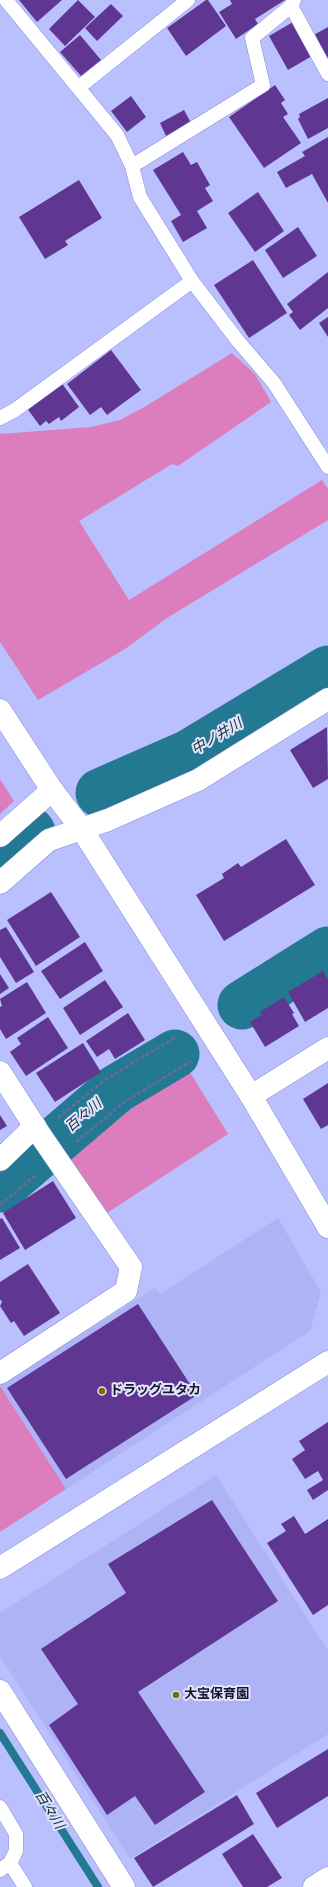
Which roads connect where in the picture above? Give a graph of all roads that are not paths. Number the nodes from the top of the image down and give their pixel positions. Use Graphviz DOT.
graph roads {
  1 [pos="6,0"];
  2 [pos="188,0"];
  3 [pos="293,3"];
  4 [pos="328,74"];
  5 [pos="78,88"];
  6 [pos="132,166"];
  7 [pos="192,281"];
  8 [pos="0,418"];
  9 [pos="328,467"];
  10 [pos="328,699"];
  11 [pos="0,710"];
  12 [pos="52,790"];
  13 [pos="81,828"];
  14 [pos="0,836"];
  15 [pos="0,884"];
  16 [pos="328,1048"];
  17 [pos="0,1072"];
  18 [pos="251,1096"];
  19 [pos="45,1142"];
  20 [pos="0,1160"];
  21 [pos="328,1226"];
  22 [pos="328,1362"];
  23 [pos="0,1373"];
  24 [pos="0,1568"];
  25 [pos="0,1691"];
  26 [pos="0,1807"];
  27 [pos="5,1866"];
  28 [pos="328,1878"];
  29 [pos="25,1887"];
  30 [pos="124,1887"];
  31 [pos="314,1887"];
  1 -- 5 [label="lane"];
  2 -- 5 [label="lane"];
  3 -- 4 [label="lane"];
  3 -- 6 [label="lane"];
  5 -- 6 [label="lane"];
  6 -- 7 [label="lane"];
  7 -- 8 [label="lane"];
  7 -- 9 [label="lane"];
  10 -- 13 [label="street"];
  11 -- 12 [label="street"];
  12 -- 13 [label="street"];
  12 -- 14 [label="street"];
  13 -- 15 [label="street"];
  13 -- 18 [label="street"];
  16 -- 18 [label="street"];
  17 -- 19 [label="street"];
  18 -- 21 [label="street"];
  19 -- 20 [label="street"];
  19 -- 23 [label="street"];
  22 -- 24 [label="street"];
  25 -- 30 [label="street"];
  26 -- 27 [label="lane"];
  27 -- 29 [label="lane"];
  28 -- 31 [label="street"];
}
